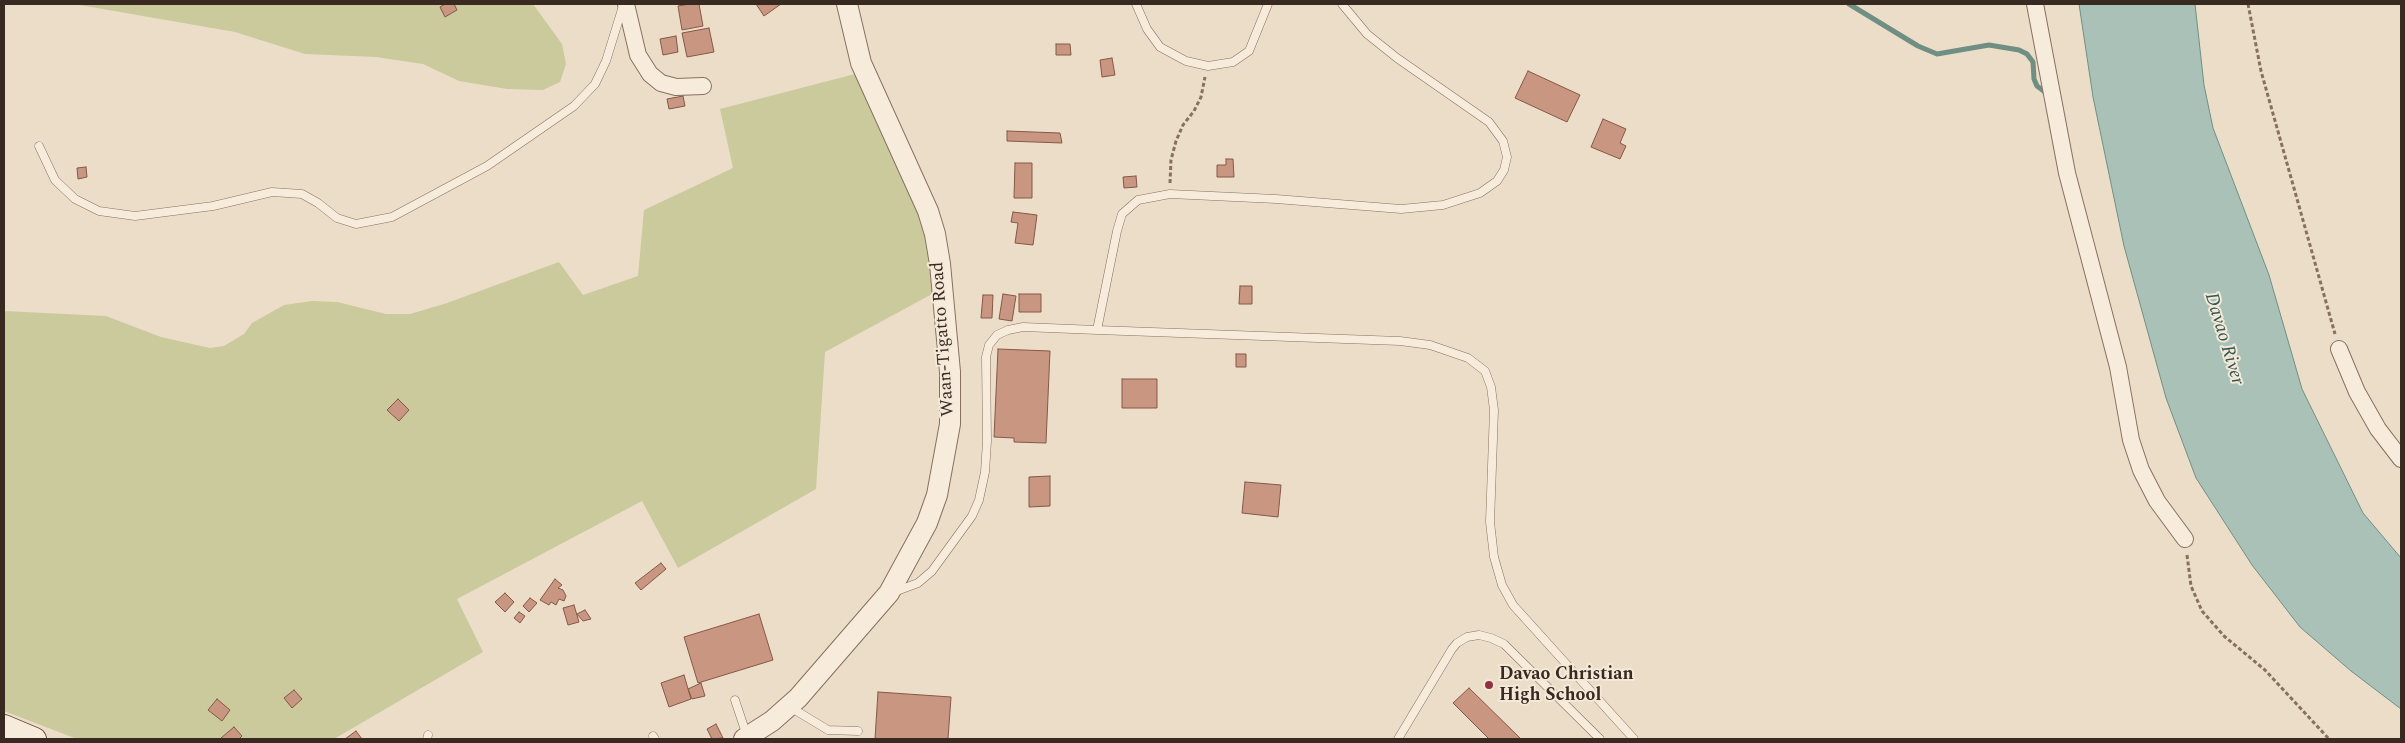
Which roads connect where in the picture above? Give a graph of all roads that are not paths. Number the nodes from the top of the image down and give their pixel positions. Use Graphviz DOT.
graph roads {
  1 [pos="625,4"];
  2 [pos="847,4"];
  3 [pos="1268,4"];
  4 [pos="1342,4"];
  5 [pos="2036,4"];
  6 [pos="1137,5"];
  7 [pos="702,86"];
  8 [pos="40,146"];
  9 [pos="1097,330"];
  10 [pos="2339,349"];
  11 [pos="2401,458"];
  12 [pos="2185,539"];
  13 [pos="889,593"];
  14 [pos="735,700"];
  15 [pos="788,706"];
  16 [pos="4,726"];
  17 [pos="858,731"];
  18 [pos="746,738"];
  19 [pos="35,739"];
  20 [pos="1398,739"];
  21 [pos="1600,739"];
  22 [pos="1634,739"];
  1 -- 7 [label="street"];
  1 -- 8 [label="lane"];
  2 -- 13 [label="street, Waan-Tigatto Road"];
  3 -- 6 [label="lane"];
  4 -- 9 [label="lane"];
  5 -- 12 [label="street"];
  9 -- 13 [label="lane"];
  9 -- 22 [label="lane"];
  10 -- 11 [label="street"];
  13 -- 15 [label="street, Waan-Tigatto Road"];
  14 -- 18 [label="lane"];
  15 -- 17 [label="lane"];
  15 -- 18 [label="street, Waan-Tigatto Road"];
  16 -- 19 [label="main road"];
  20 -- 21 [label="lane"];
}
